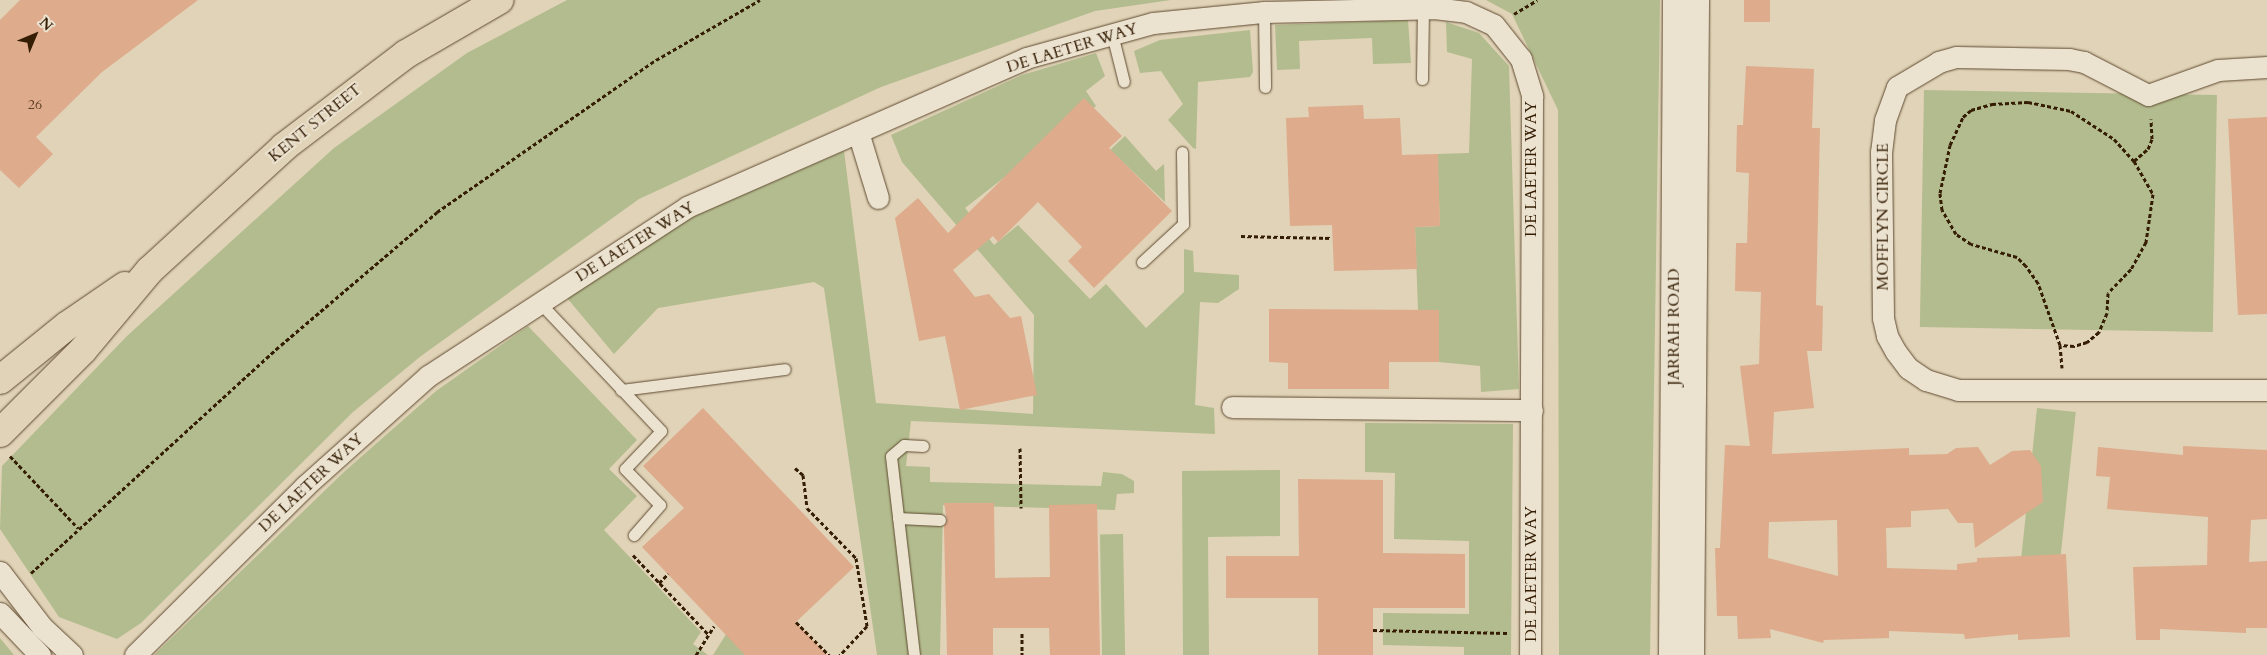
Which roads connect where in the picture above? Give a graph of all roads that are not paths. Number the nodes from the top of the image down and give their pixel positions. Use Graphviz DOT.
graph roads {
  1 [pos="499,0"];
  2 [pos="1676,0"];
  3 [pos="1696,0"];
  4 [pos="1423,8"];
  5 [pos="1264,12"];
  6 [pos="1112,34"];
  7 [pos="2267,67"];
  8 [pos="1422,79"];
  9 [pos="1124,82"];
  10 [pos="1265,86"];
  11 [pos="858,132"];
  12 [pos="1182,152"];
  13 [pos="878,198"];
  14 [pos="1142,262"];
  15 [pos="150,270"];
  16 [pos="540,302"];
  17 [pos="785,369"];
  18 [pos="0,380"];
  19 [pos="621,390"];
  20 [pos="2267,390"];
  21 [pos="1232,407"];
  22 [pos="1532,410"];
  23 [pos="4,444"];
  24 [pos="923,446"];
  25 [pos="898,518"];
  26 [pos="940,520"];
  27 [pos="634,535"];
  28 [pos="0,572"];
  29 [pos="0,613"];
  30 [pos="40,655"];
  31 [pos="72,655"];
  32 [pos="135,655"];
  33 [pos="914,655"];
  34 [pos="1530,655"];
  35 [pos="1672,655"];
  36 [pos="1691,655"];
  1 -- 15 [label="main road, KENT STREET"];
  2 -- 35 [label="street, JARRAH ROAD"];
  3 -- 36 [label="street, JARRAH ROAD"];
  4 -- 5 [label="street, DE LAETER WAY"];
  4 -- 8 [label="lane"];
  4 -- 22 [label="street, DE LAETER WAY"];
  5 -- 6 [label="street, DE LAETER WAY"];
  5 -- 10 [label="lane"];
  6 -- 9 [label="lane"];
  6 -- 11 [label="street, DE LAETER WAY"];
  7 -- 20 [label="street, MOFFLYN CIRCLE"];
  11 -- 13 [label="street"];
  11 -- 16 [label="street, DE LAETER WAY"];
  12 -- 14 [label="lane"];
  15 -- 18 [label="main road, KENT STREET"];
  15 -- 23 [label="main road, KENT STREET"];
  16 -- 19 [label="lane"];
  16 -- 32 [label="street, DE LAETER WAY"];
  17 -- 19 [label="lane"];
  19 -- 27 [label="lane"];
  21 -- 22 [label="street"];
  22 -- 34 [label="street, DE LAETER WAY"];
  24 -- 25 [label="lane"];
  25 -- 26 [label="lane"];
  25 -- 33 [label="lane"];
  28 -- 31 [label="street"];
  29 -- 30 [label="street"];
}
